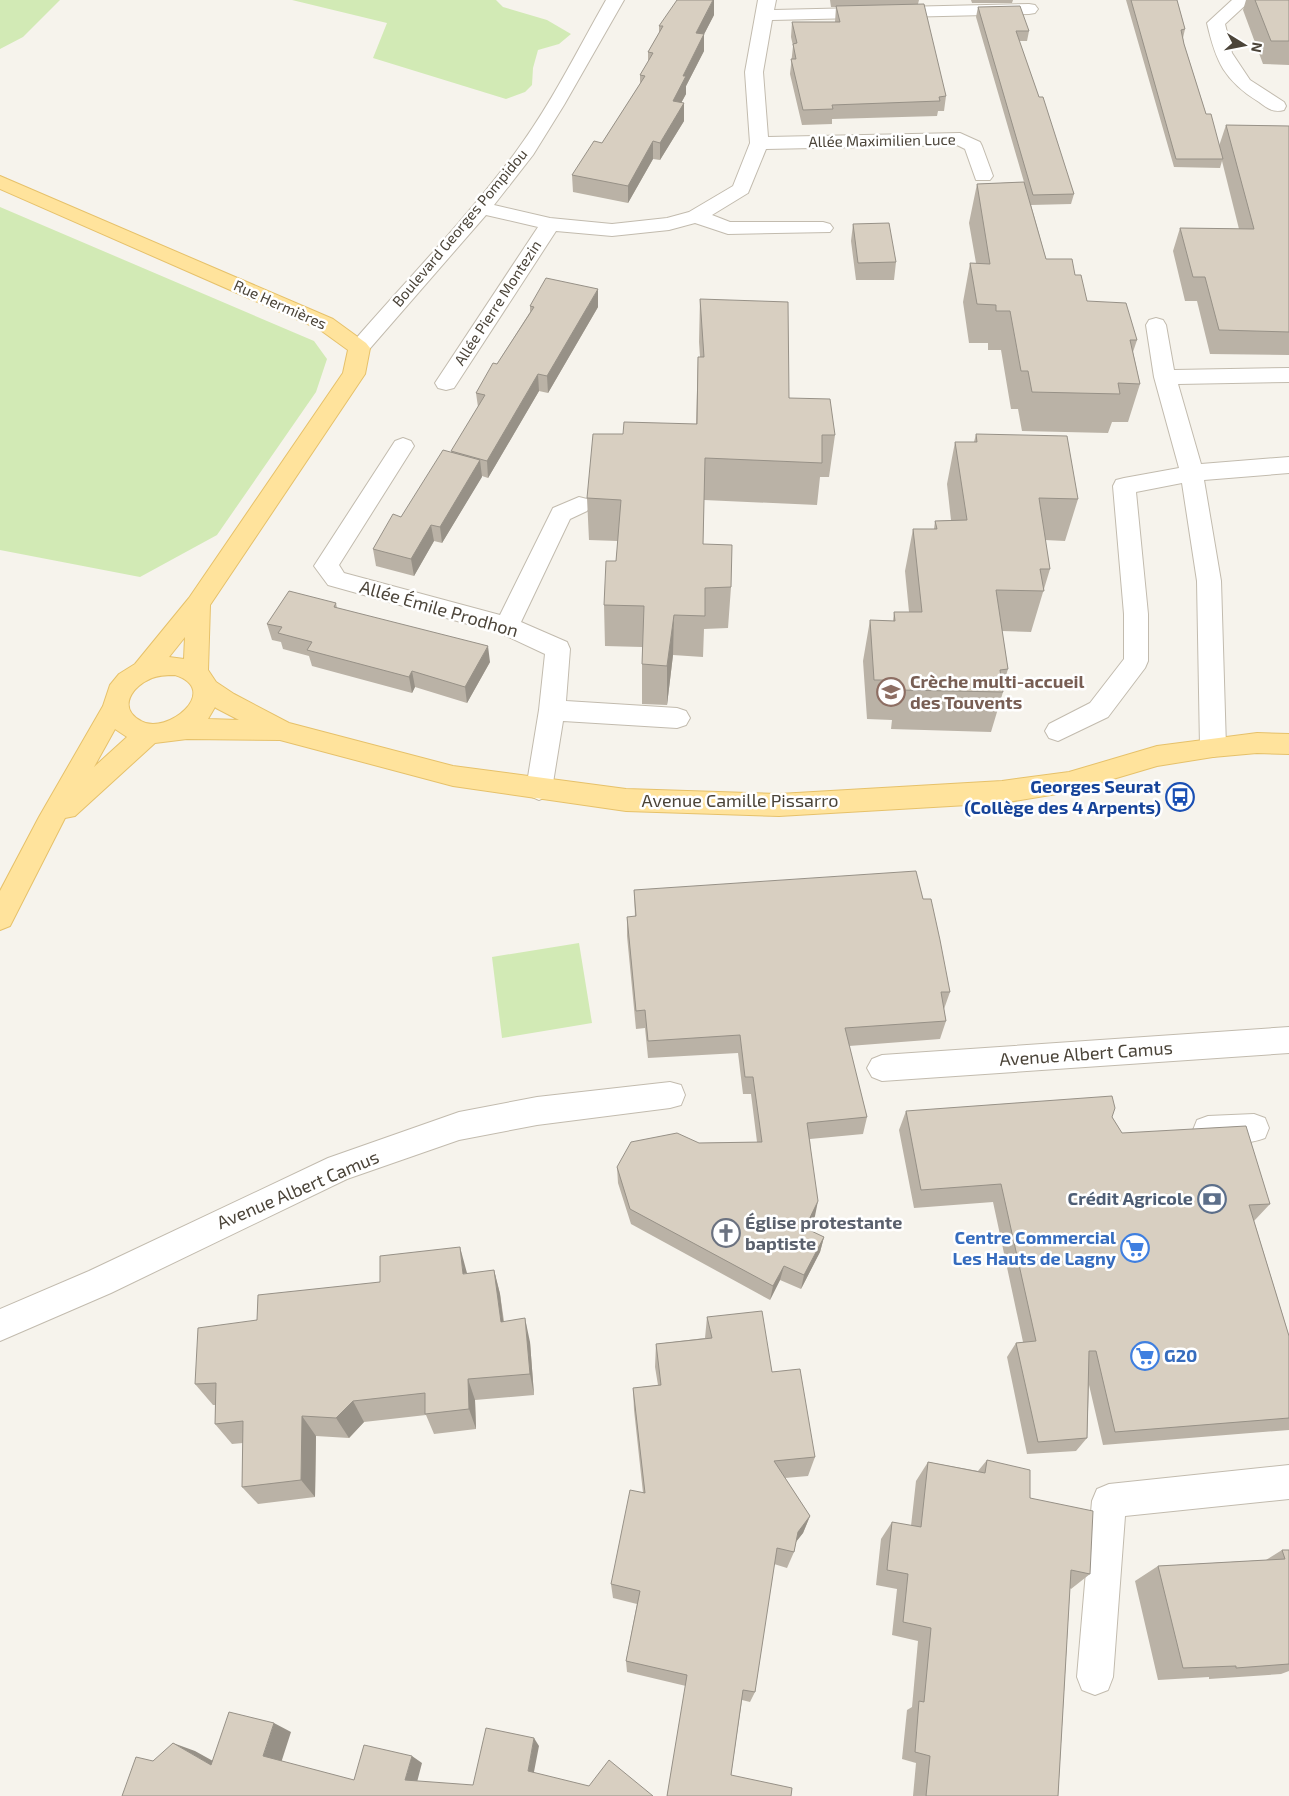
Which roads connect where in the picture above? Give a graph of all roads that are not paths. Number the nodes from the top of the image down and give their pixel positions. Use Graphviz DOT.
graph roads {
  1 [pos="615,0"];
  2 [pos="1216,0"];
  3 [pos="1238,3"];
  4 [pos="938,5"];
  5 [pos="766,8"];
  6 [pos="1028,10"];
  7 [pos="1277,106"];
  8 [pos="759,143"];
  9 [pos="983,176"];
  10 [pos="0,182"];
  11 [pos="481,208"];
  12 [pos="696,216"];
  13 [pos="550,224"];
  14 [pos="823,228"];
  15 [pos="1156,325"];
  16 [pos="359,348"];
  17 [pos="1289,375"];
  18 [pos="1165,377"];
  19 [pos="446,383"];
  20 [pos="403,446"];
  21 [pos="1289,465"];
  22 [pos="1192,473"];
  23 [pos="580,505"];
  24 [pos="198,604"];
  25 [pos="507,626"];
  26 [pos="145,669"];
  27 [pos="201,680"];
  28 [pos="116,705"];
  29 [pos="552,710"];
  30 [pos="677,718"];
  31 [pos="282,731"];
  32 [pos="161,732"];
  33 [pos="1058,732"];
  34 [pos="1289,744"];
  35 [pos="1213,747"];
  36 [pos="539,789"];
  37 [pos="48,825"];
  38 [pos="0,918"];
  39 [pos="1289,1040"];
  40 [pos="882,1068"];
  41 [pos="670,1095"];
  42 [pos="1254,1128"];
  43 [pos="1179,1132"];
  44 [pos="0,1325"];
  45 [pos="1289,1482"];
  46 [pos="1094,1676"];
  1 -- 11 [label="street, Boulevard Georges Pompidou"];
  2 -- 3 [label="street"];
  3 -- 7 [label="street"];
  4 -- 5 [label="street"];
  4 -- 6 [label="street"];
  5 -- 8 [label="street"];
  8 -- 9 [label="street, Allée Maximilien Luce"];
  8 -- 12 [label="street"];
  10 -- 16 [label="main road, Rue Hermières"];
  11 -- 13 [label="street"];
  11 -- 16 [label="street, Boulevard Georges Pompidou"];
  12 -- 13 [label="street"];
  12 -- 14 [label="street"];
  13 -- 19 [label="street, Allée Pierre Montezin"];
  15 -- 18 [label="street"];
  16 -- 24 [label="main road"];
  17 -- 18 [label="street"];
  18 -- 22 [label="street"];
  20 -- 25 [label="street, Allée Émile Prodhon"];
  21 -- 22 [label="street"];
  22 -- 33 [label="street"];
  22 -- 35 [label="street"];
  23 -- 25 [label="street"];
  24 -- 26 [label="main road"];
  24 -- 27 [label="main road"];
  25 -- 29 [label="street, Allée Émile Prodhon"];
  26 -- 27 [label="main road"];
  26 -- 28 [label="main road"];
  27 -- 31 [label="main road, Avenue Camille Pissarro"];
  27 -- 32 [label="main road"];
  28 -- 32 [label="main road"];
  28 -- 37 [label="main road"];
  29 -- 30 [label="street"];
  29 -- 36 [label="street, Allée Émile Prodhon"];
  31 -- 32 [label="main road, Avenue Camille Pissarro"];
  31 -- 36 [label="main road, Avenue Camille Pissarro"];
  32 -- 37 [label="main road"];
  34 -- 35 [label="main road, Avenue Camille Pissarro"];
  35 -- 36 [label="main road, Avenue Camille Pissarro"];
  37 -- 38 [label="main road"];
  39 -- 40 [label="street, Avenue Albert Camus"];
  41 -- 44 [label="street, Avenue Albert Camus"];
  42 -- 43 [label="street"];
  45 -- 46 [label="street"];
}
